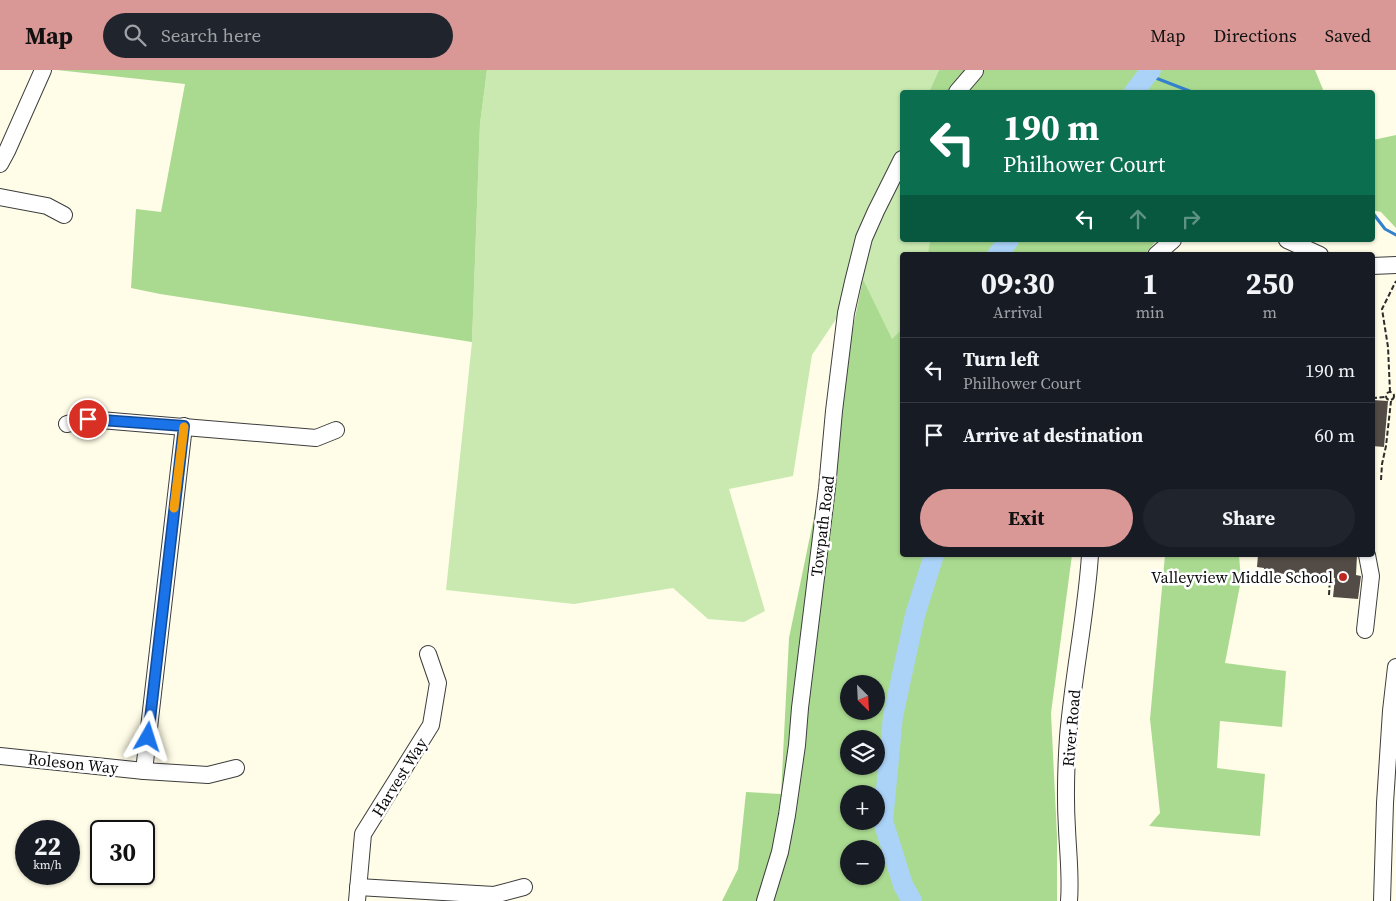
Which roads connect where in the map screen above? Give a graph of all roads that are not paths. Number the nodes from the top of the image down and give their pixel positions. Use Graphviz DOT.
graph roads {
  1 [pos="43,70"];
  2 [pos="975,71"];
  3 [pos="959,90"];
  4 [pos="900,163"];
  5 [pos="0,164"];
  6 [pos="0,197"];
  7 [pos="64,215"];
  8 [pos="1170,242"];
  9 [pos="1291,242"];
  10 [pos="1159,252"];
  11 [pos="1313,252"];
  12 [pos="1396,265"];
  13 [pos="1375,266"];
  14 [pos="67,424"];
  15 [pos="184,426"];
  16 [pos="336,430"];
  17 [pos="1090,557"];
  18 [pos="1366,557"];
  19 [pos="1365,630"];
  20 [pos="428,654"];
  21 [pos="1396,667"];
  22 [pos="0,756"];
  23 [pos="236,768"];
  24 [pos="144,771"];
  25 [pos="524,887"];
  26 [pos="357,894"];
  27 [pos="765,901"];
  28 [pos="1069,901"];
  29 [pos="1382,901"];
  1 -- 5 [label="street"];
  2 -- 3 [label="street"];
  4 -- 27 [label="street, Towpath Road"];
  6 -- 7 [label="street"];
  8 -- 10 [label="street"];
  9 -- 11 [label="street"];
  12 -- 13 [label="street"];
  14 -- 15 [label="street"];
  15 -- 16 [label="street"];
  15 -- 24 [label="street"];
  17 -- 28 [label="street, River Road"];
  18 -- 19 [label="street"];
  20 -- 26 [label="street, Harvest Way"];
  21 -- 29 [label="street"];
  22 -- 24 [label="street, Roleson Way"];
  23 -- 24 [label="street, Roleson Way"];
  25 -- 26 [label="street"];
}
